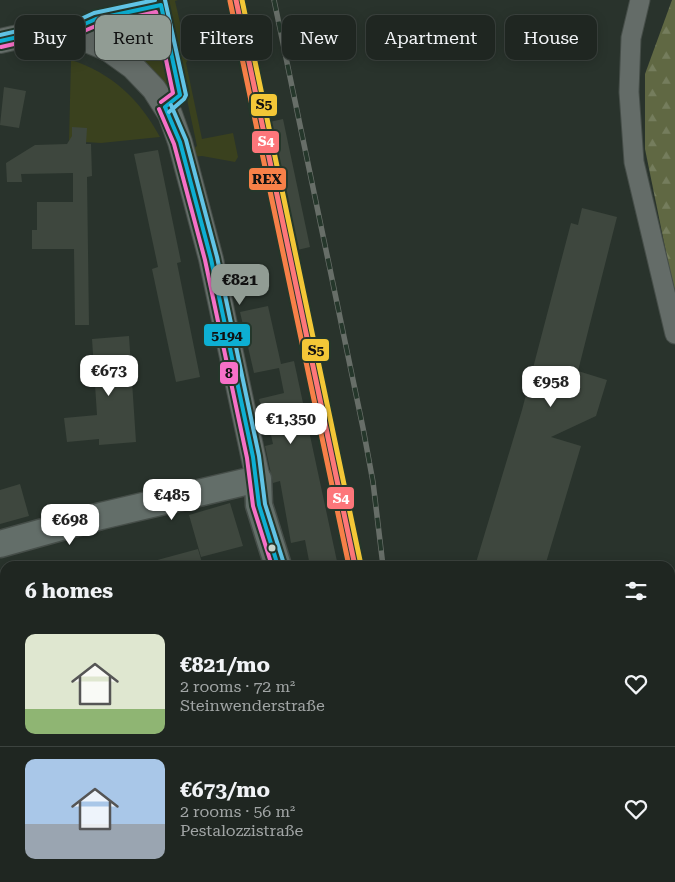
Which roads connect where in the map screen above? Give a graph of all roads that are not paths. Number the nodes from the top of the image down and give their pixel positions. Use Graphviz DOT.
graph roads {
  1 [pos="640,0"];
  2 [pos="0,41"];
  3 [pos="675,334"];
  4 [pos="258,479"];
  5 [pos="0,544"];
  6 [pos="276,561"];
  1 -- 3 [label="street"];
  2 -- 4 [label="street"];
  4 -- 5 [label="main road"];
  4 -- 6 [label="main road"];
}
